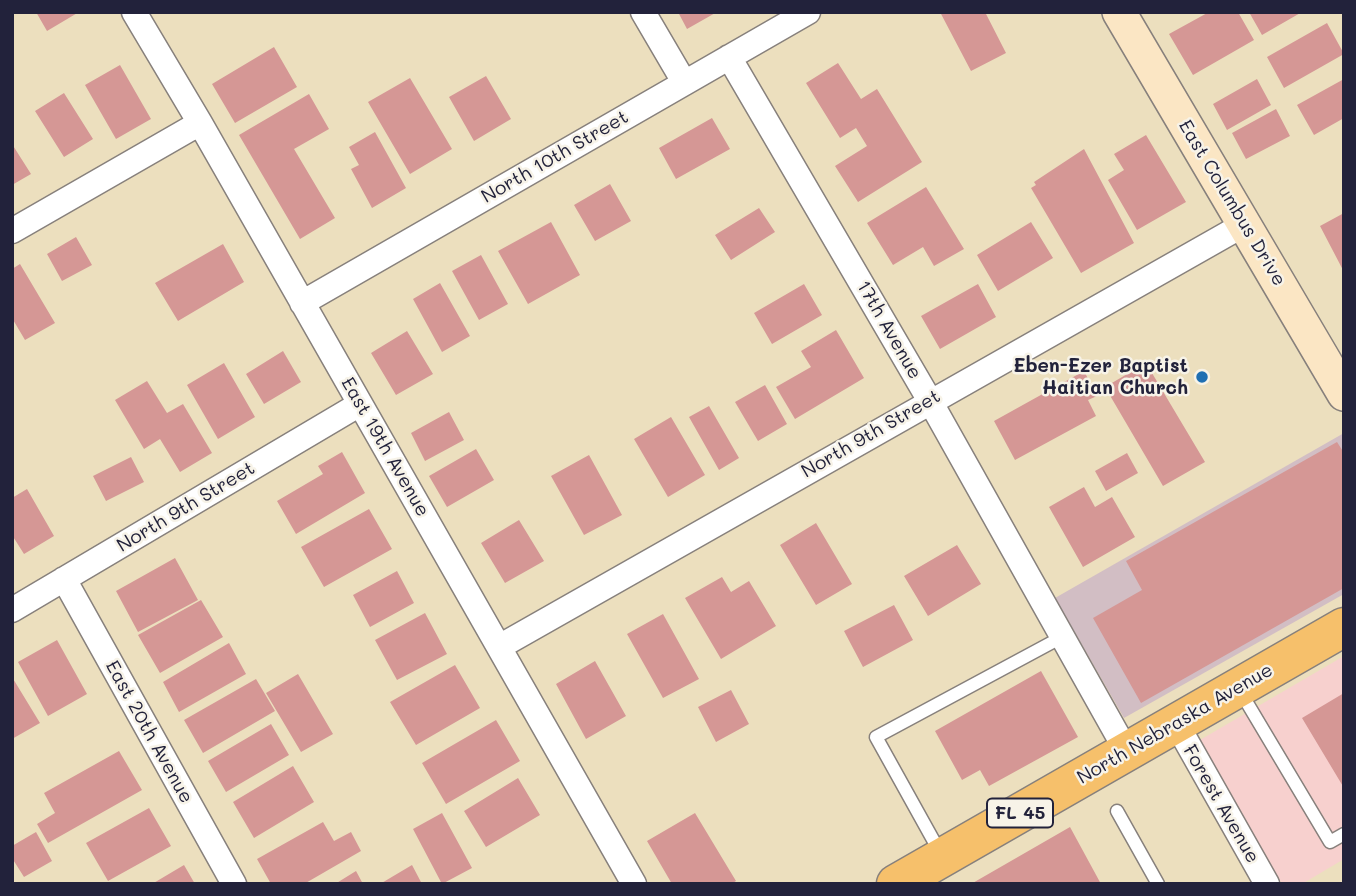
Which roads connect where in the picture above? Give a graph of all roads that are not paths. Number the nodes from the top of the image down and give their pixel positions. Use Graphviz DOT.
graph roads {
  1 [pos="134,12"];
  2 [pos="643,12"];
  3 [pos="808,12"];
  4 [pos="1119,12"];
  5 [pos="729,57"];
  6 [pos="684,82"];
  7 [pos="200,123"];
  8 [pos="1245,224"];
  9 [pos="12,231"];
  10 [pos="302,303"];
  11 [pos="1344,394"];
  12 [pos="930,401"];
  13 [pos="360,404"];
  14 [pos="64,579"];
  15 [pos="12,610"];
  16 [pos="1344,627"];
  17 [pos="1062,637"];
  18 [pos="499,647"];
  19 [pos="1238,688"];
  20 [pos="1176,723"];
  21 [pos="1126,752"];
  22 [pos="1117,811"];
  23 [pos="1344,834"];
  24 [pos="917,875"];
  25 [pos="1265,883"];
  26 [pos="234,884"];
  27 [pos="634,884"];
  28 [pos="1158,884"];
  1 -- 7 [label="street, East 19th Avenue"];
  2 -- 6 [label="street"];
  3 -- 5 [label="street, North 10th Street"];
  4 -- 8 [label="main road, East Columbus Drive"];
  5 -- 6 [label="street, North 10th Street"];
  5 -- 12 [label="street, 17th Avenue"];
  6 -- 10 [label="street, North 10th Street"];
  7 -- 9 [label="street"];
  7 -- 10 [label="street, East 19th Avenue"];
  8 -- 11 [label="main road, East Columbus Drive"];
  8 -- 12 [label="street, North 9th Street"];
  10 -- 13 [label="street, East 19th Avenue"];
  12 -- 17 [label="street, 17th Avenue"];
  12 -- 18 [label="street, North 9th Street"];
  13 -- 14 [label="street, North 9th Street"];
  13 -- 18 [label="street, East 19th Avenue"];
  14 -- 15 [label="street, North 9th Street"];
  14 -- 26 [label="street, East 20th Avenue"];
  16 -- 19 [label="main road, North Nebraska Avenue / FL 45"];
  17 -- 21 [label="street, 17th Avenue"];
  17 -- 24 [label="lane"];
  18 -- 27 [label="street, East 19th Avenue"];
  19 -- 20 [label="main road, North Nebraska Avenue / FL 45"];
  19 -- 23 [label="lane"];
  20 -- 21 [label="main road, North Nebraska Avenue / FL 45"];
  20 -- 25 [label="street, Forest Avenue"];
  21 -- 24 [label="main road, North Nebraska Avenue / FL 45"];
  22 -- 28 [label="lane"];
}
